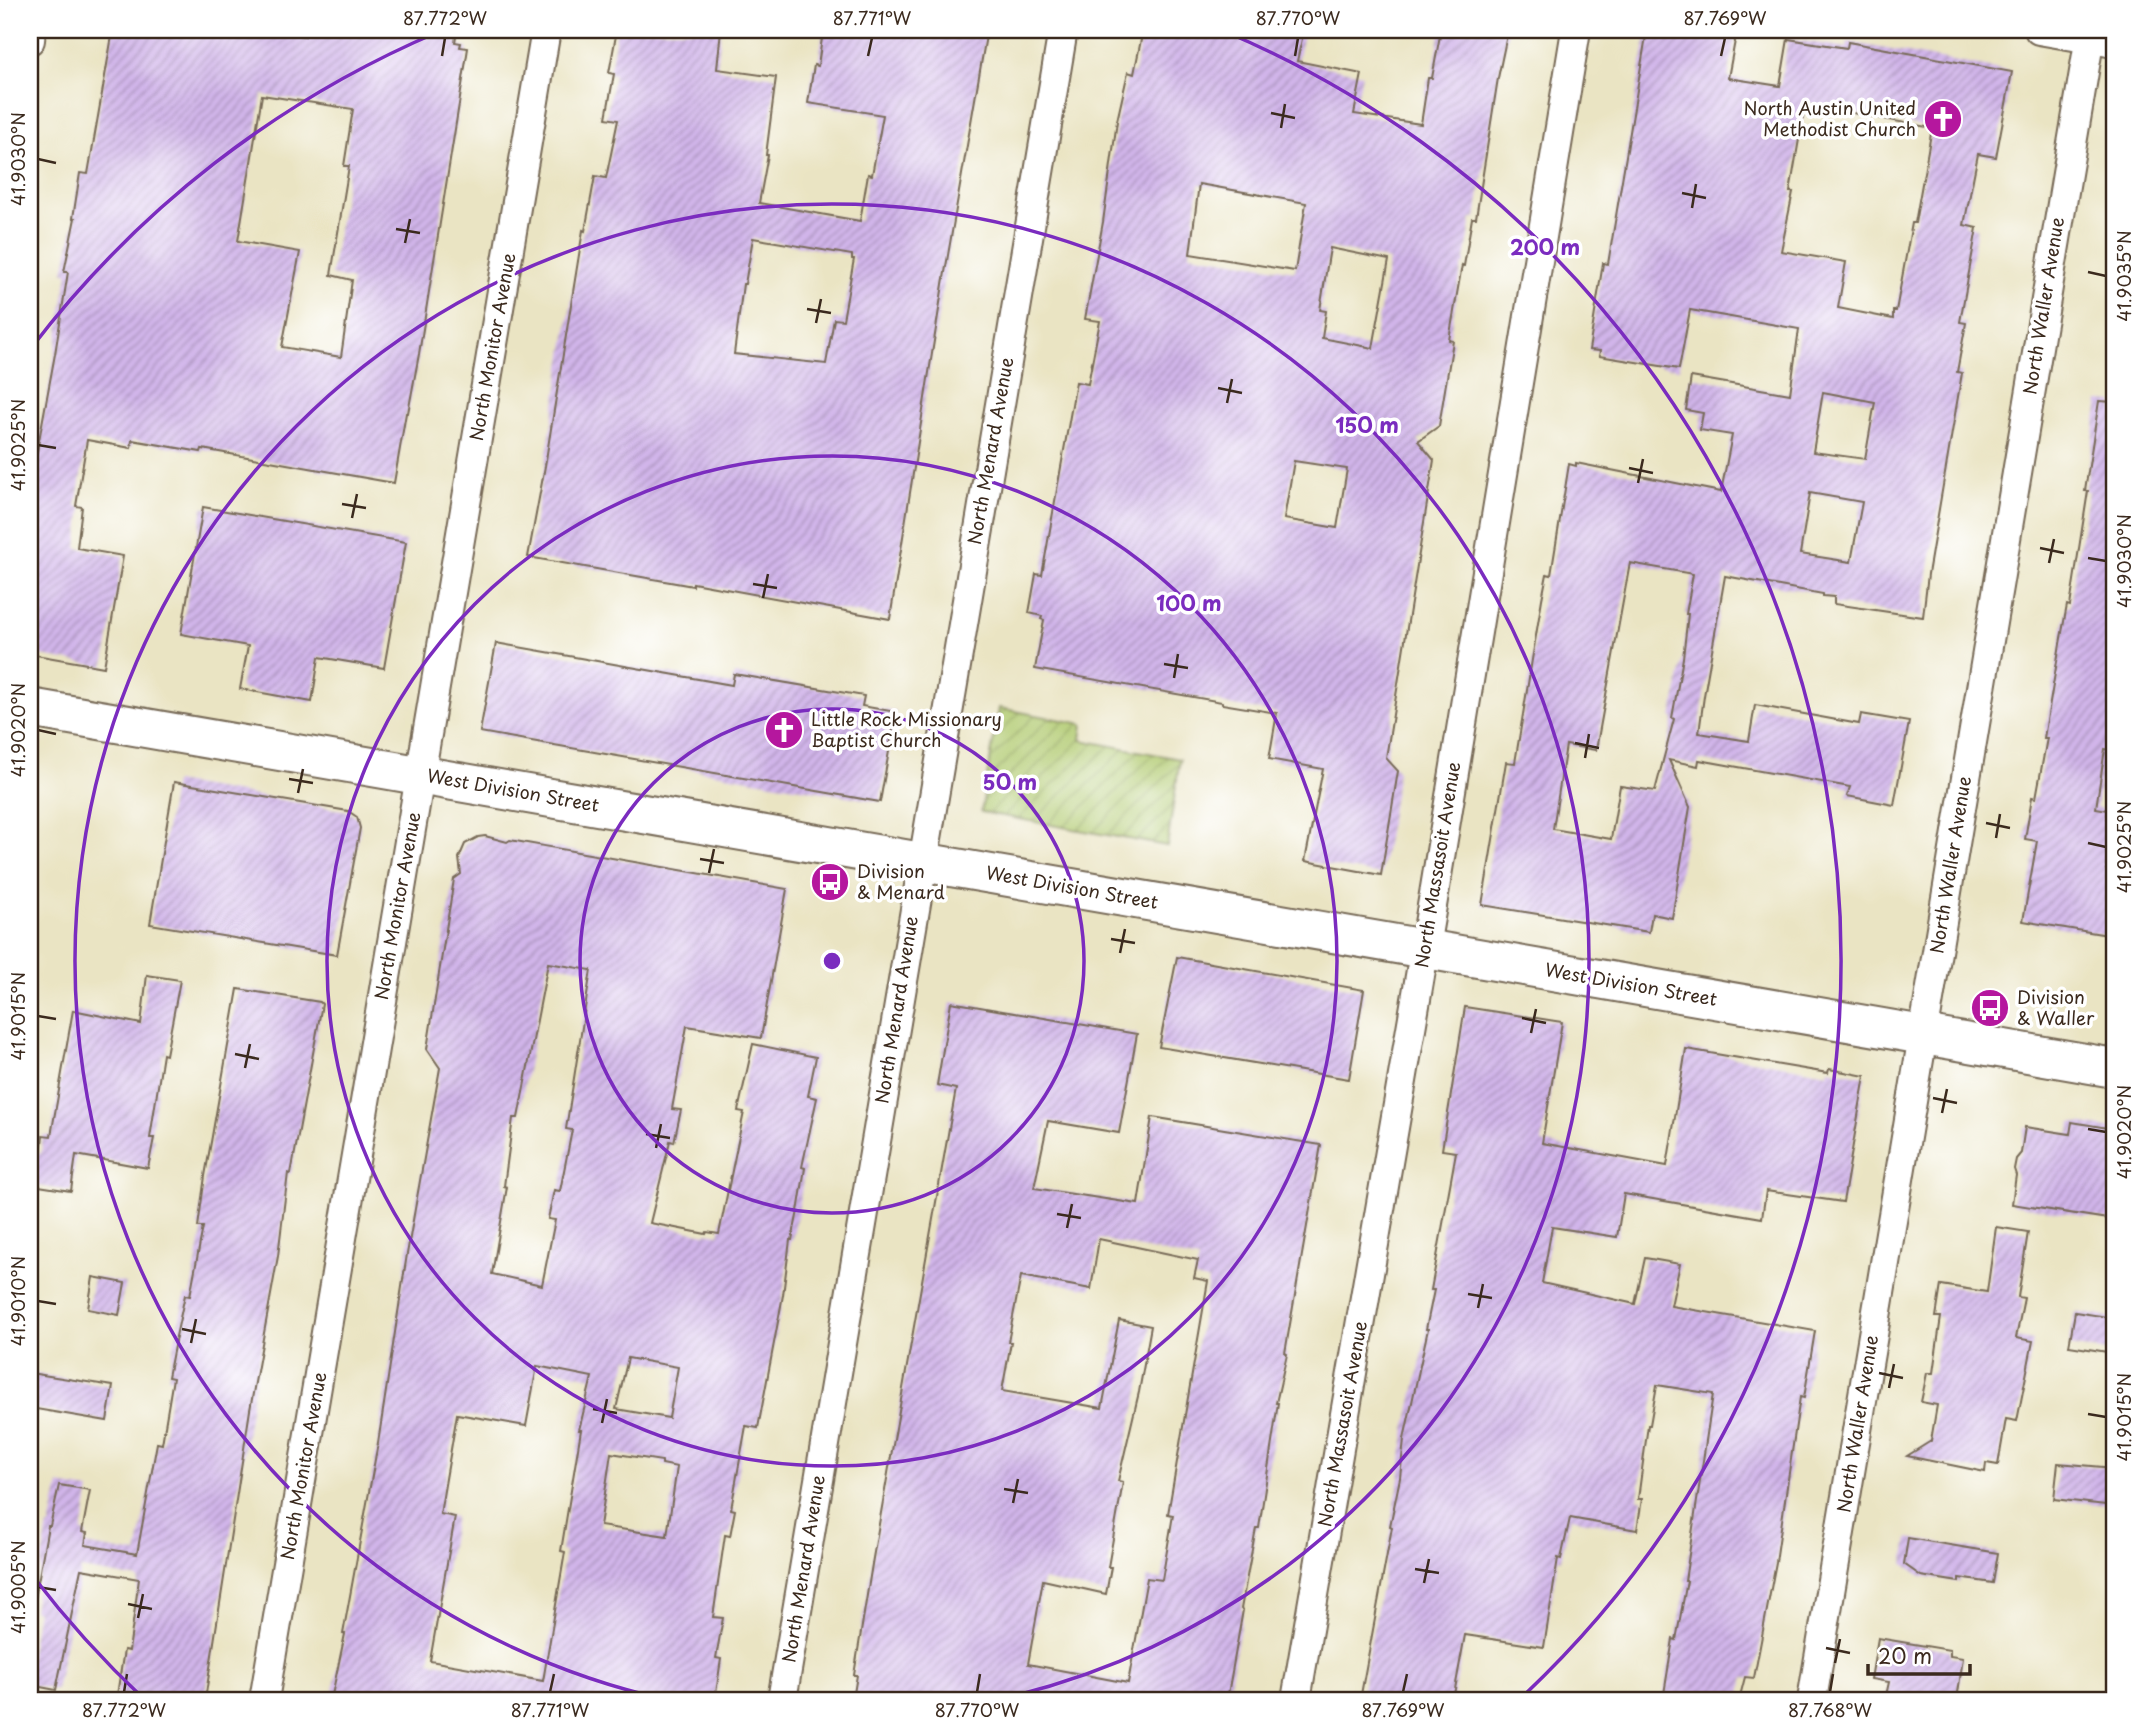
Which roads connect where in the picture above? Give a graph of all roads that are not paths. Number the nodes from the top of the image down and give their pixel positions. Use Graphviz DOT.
graph roads {
  1 [pos="32,30"];
  2 [pos="546,30"];
  3 [pos="1062,30"];
  4 [pos="1576,30"];
  5 [pos="2039,30"];
  6 [pos="2098,37"];
  7 [pos="30,40"];
  8 [pos="30,708"];
  9 [pos="420,775"];
  10 [pos="922,862"];
  11 [pos="1424,949"];
  12 [pos="1923,1035"];
  13 [pos="2114,1068"];
  14 [pos="264,1700"];
  15 [pos="782,1700"];
  16 [pos="1296,1700"];
  17 [pos="1812,1700"];
  1 -- 7 [label="street"];
  2 -- 9 [label="street, North Monitor Avenue"];
  3 -- 10 [label="street, North Menard Avenue"];
  4 -- 11 [label="street, North Massasoit Avenue"];
  5 -- 6 [label="street"];
  6 -- 12 [label="street, North Waller Avenue"];
  8 -- 9 [label="main road, West Division Street"];
  9 -- 10 [label="main road, West Division Street"];
  9 -- 14 [label="street, North Monitor Avenue"];
  10 -- 11 [label="main road, West Division Street"];
  10 -- 15 [label="street, North Menard Avenue"];
  11 -- 12 [label="main road, West Division Street"];
  11 -- 16 [label="street, North Massasoit Avenue"];
  12 -- 13 [label="main road, West Division Street"];
  12 -- 17 [label="street, North Waller Avenue"];
}
